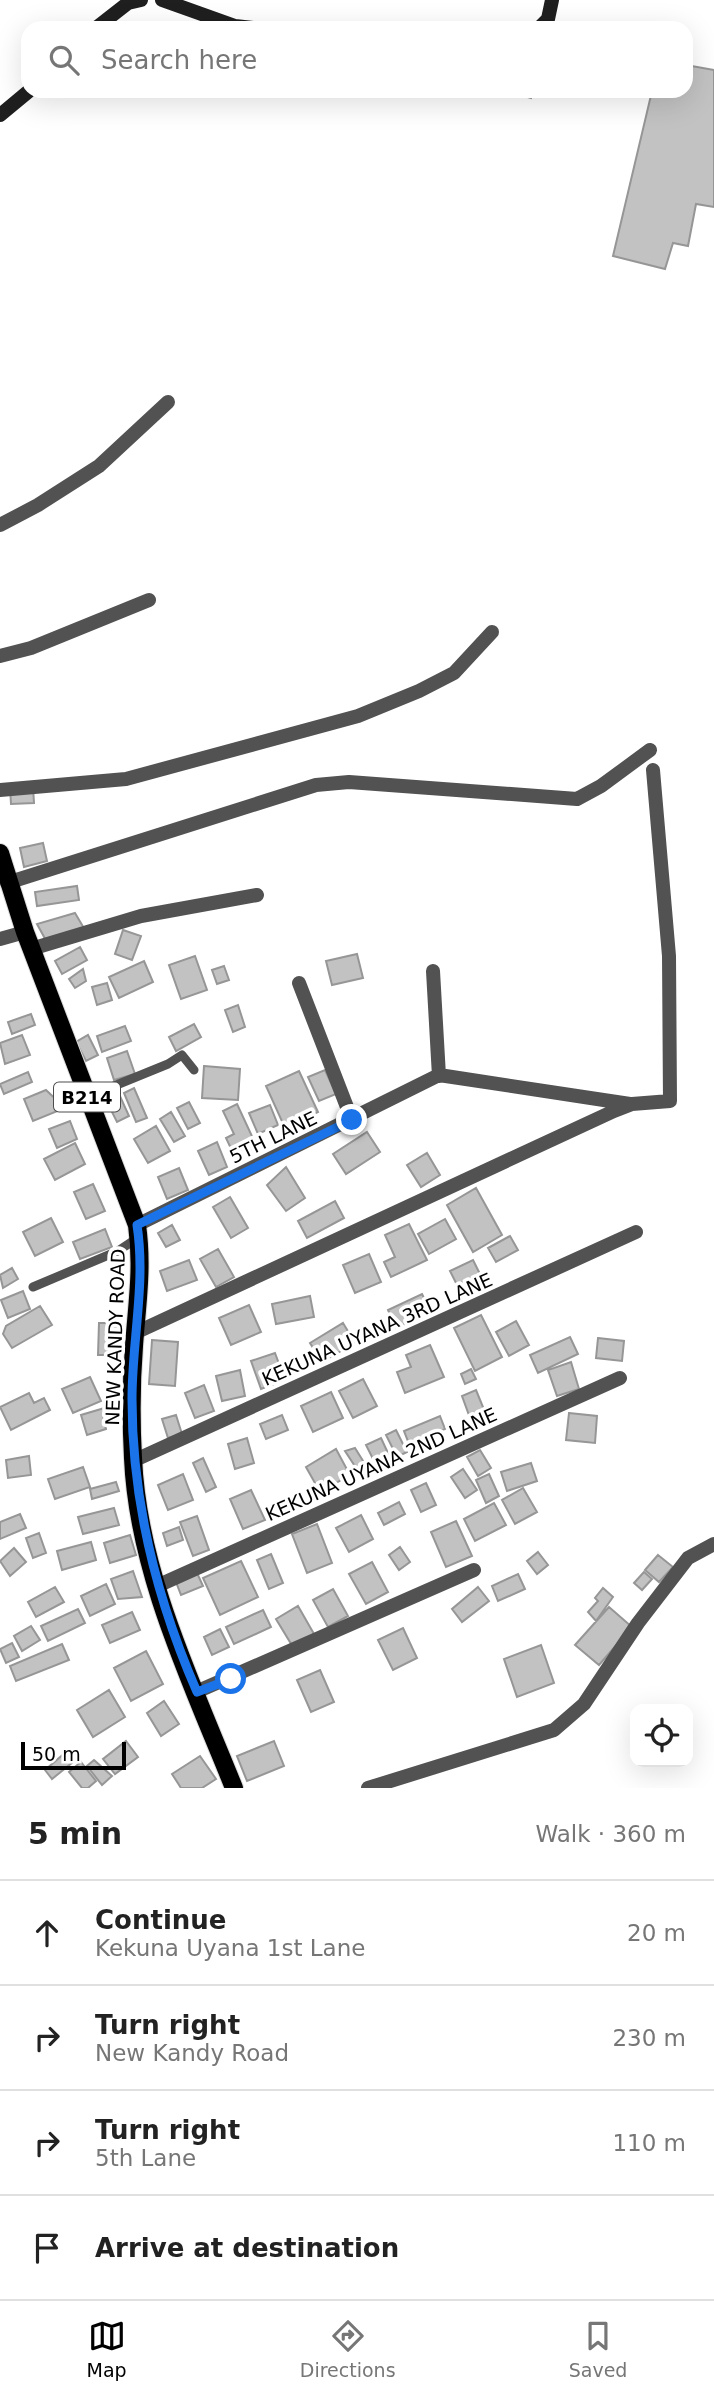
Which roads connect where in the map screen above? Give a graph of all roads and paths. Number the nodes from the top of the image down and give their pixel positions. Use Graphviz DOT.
graph roads {
  1 [pos="162,0"];
  2 [pos="552,0"];
  3 [pos="132,1"];
  4 [pos="105,21"];
  5 [pos="221,21"];
  6 [pos="546,21"];
  7 [pos="21,97"];
  8 [pos="0,114"];
  9 [pos="168,402"];
  10 [pos="0,525"];
  11 [pos="149,600"];
  12 [pos="492,632"];
  13 [pos="0,656"];
  14 [pos="650,750"];
  15 [pos="653,769"];
  16 [pos="0,790"];
  17 [pos="0,853"];
  18 [pos="8,883"];
  19 [pos="257,895"];
  20 [pos="0,939"];
  21 [pos="28,940"];
  22 [pos="433,971"];
  23 [pos="299,983"];
  24 [pos="194,1070"];
  25 [pos="439,1076"];
  26 [pos="87,1097"];
  27 [pos="632,1104"];
  28 [pos="352,1120"];
  29 [pos="138,1231"];
  30 [pos="636,1232"];
  31 [pos="33,1287"];
  32 [pos="135,1333"];
  33 [pos="620,1378"];
  34 [pos="133,1461"];
  35 [pos="714,1544"];
  36 [pos="474,1570"];
  37 [pos="157,1586"];
  38 [pos="197,1692"];
  39 [pos="234,1788"];
  40 [pos="368,1788"];
  1 -- 5 [label="main road"];
  2 -- 6 [label="main road"];
  3 -- 4 [label="main road"];
  7 -- 8 [label="main road"];
  9 -- 10 [label="street"];
  11 -- 13 [label="street"];
  12 -- 16 [label="street"];
  14 -- 18 [label="street"];
  15 -- 27 [label="street"];
  17 -- 18 [label="main road, NEW KANDY ROAD / B214"];
  18 -- 21 [label="main road, NEW KANDY ROAD / B214"];
  19 -- 21 [label="street"];
  20 -- 21 [label="street"];
  21 -- 26 [label="main road, NEW KANDY ROAD / B214"];
  22 -- 25 [label="street"];
  23 -- 28 [label="street"];
  24 -- 26 [label="lane"];
  25 -- 27 [label="street"];
  25 -- 28 [label="street, 5TH LANE"];
  26 -- 29 [label="main road, NEW KANDY ROAD / B214"];
  27 -- 32 [label="street"];
  28 -- 29 [label="street, 5TH LANE"];
  29 -- 31 [label="lane"];
  29 -- 32 [label="main road, NEW KANDY ROAD / B214"];
  30 -- 34 [label="street, KEKUNA UYANA 3RD LANE"];
  32 -- 34 [label="main road, NEW KANDY ROAD / B214"];
  33 -- 37 [label="street, KEKUNA UYANA 2ND LANE"];
  34 -- 37 [label="main road, NEW KANDY ROAD / B214"];
  35 -- 40 [label="street"];
  36 -- 38 [label="street"];
  37 -- 38 [label="main road, NEW KANDY ROAD / B214"];
  38 -- 39 [label="main road, NEW KANDY ROAD / B214"];
}
